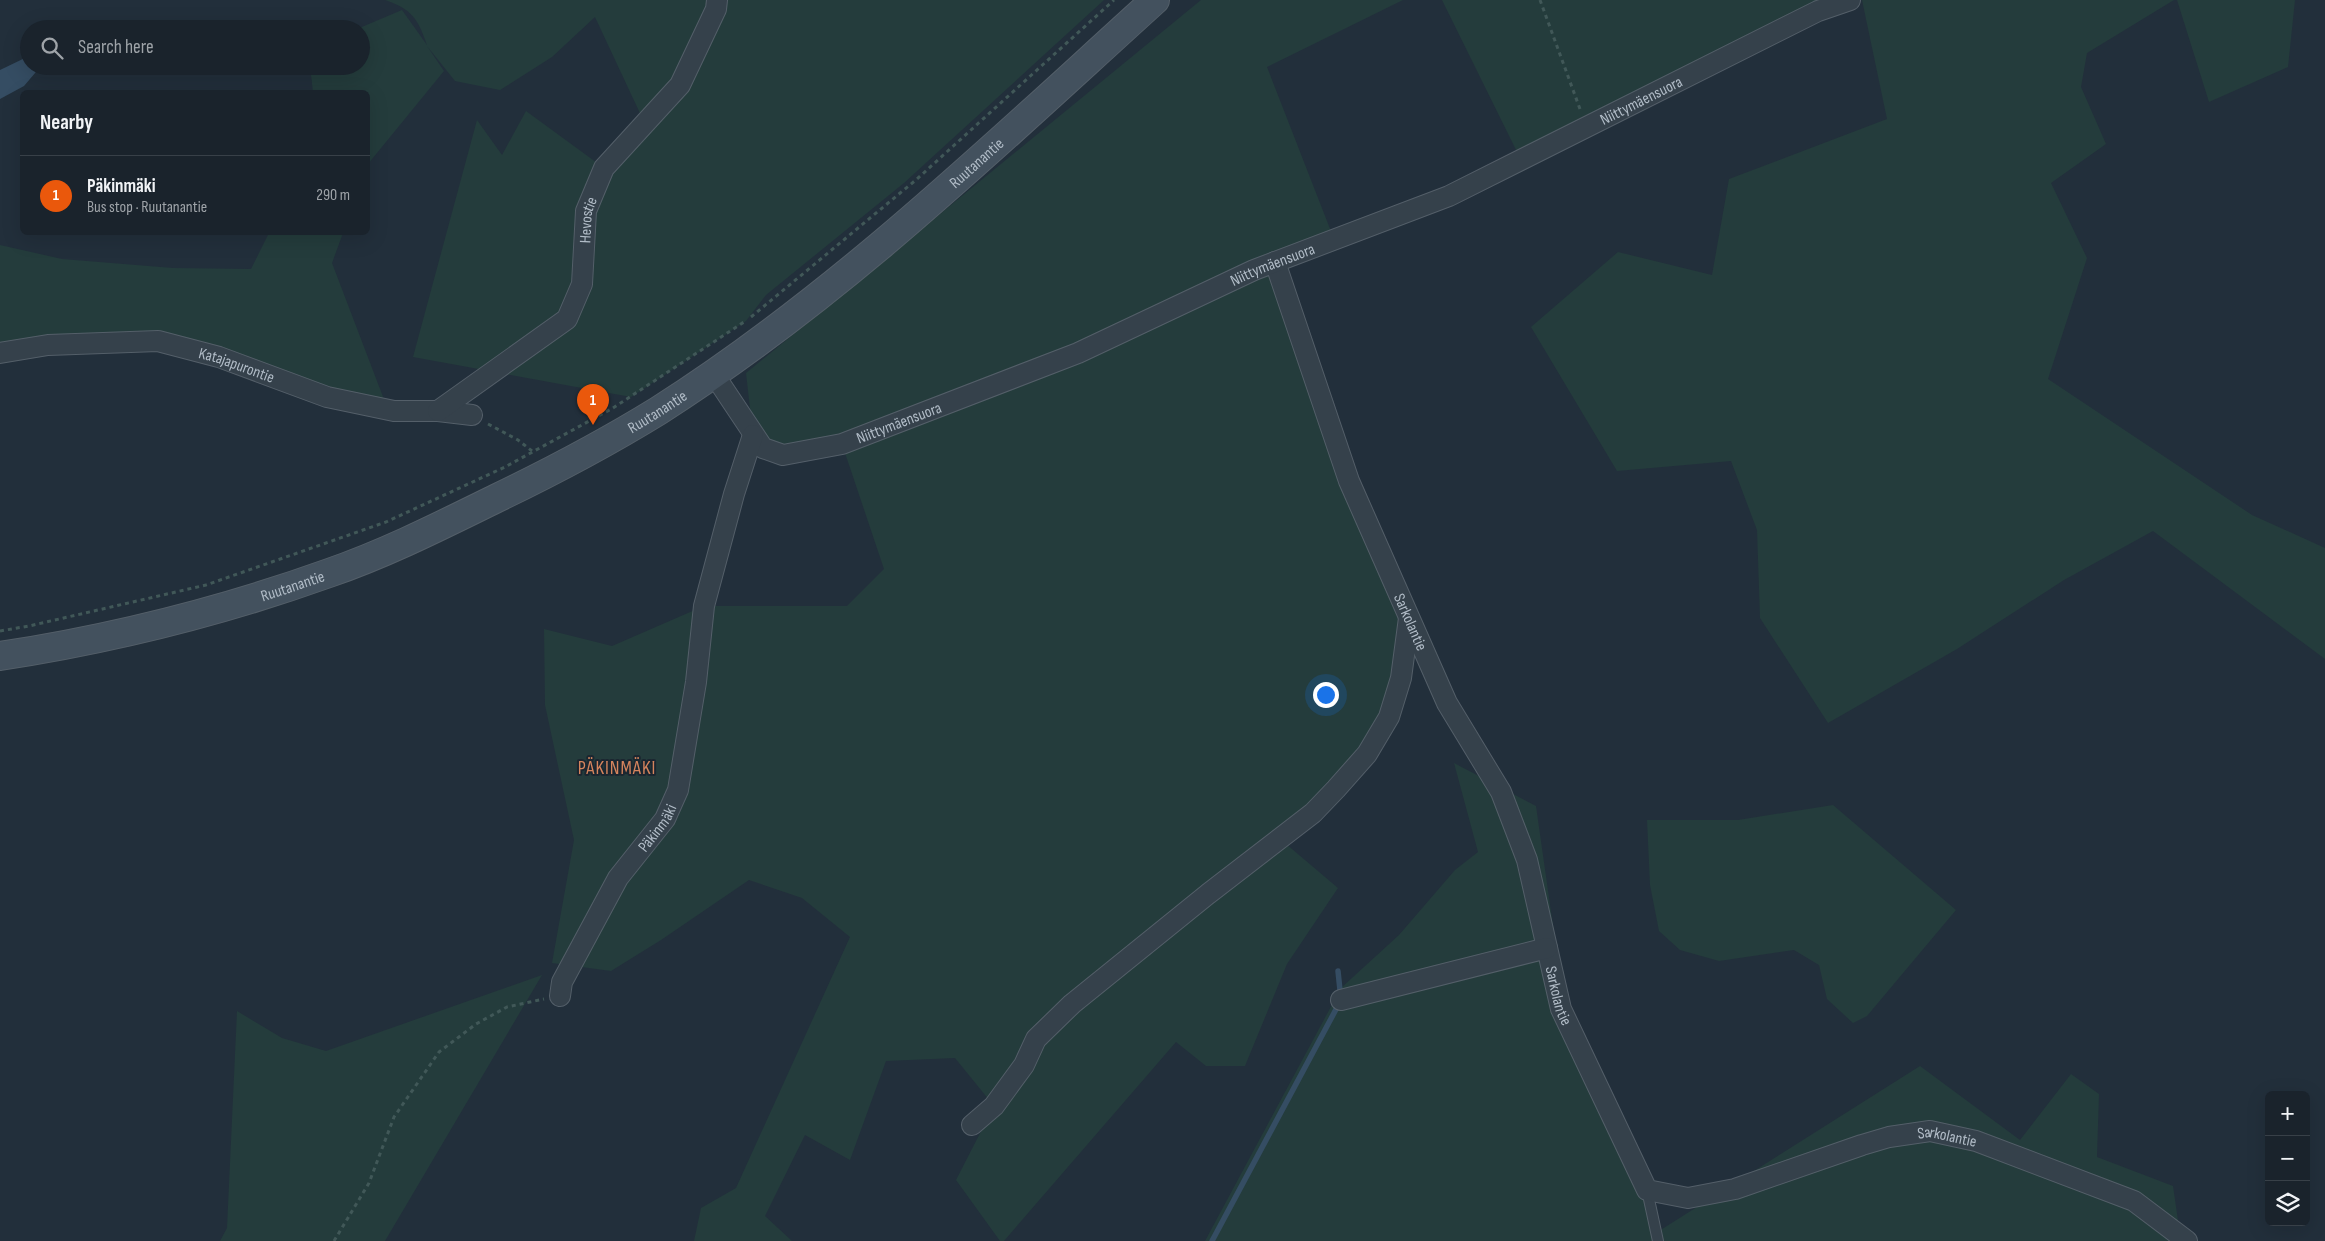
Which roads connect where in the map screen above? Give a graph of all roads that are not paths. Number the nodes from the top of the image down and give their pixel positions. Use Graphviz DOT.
graph roads {
  1 [pos="718,0"];
  2 [pos="1155,0"];
  3 [pos="1850,0"];
  4 [pos="1275,262"];
  5 [pos="0,353"];
  6 [pos="713,373"];
  7 [pos="438,411"];
  8 [pos="472,415"];
  9 [pos="753,435"];
  10 [pos="1409,618"];
  11 [pos="0,656"];
  12 [pos="1547,948"];
  13 [pos="560,996"];
  14 [pos="1341,1000"];
  15 [pos="972,1125"];
  16 [pos="1646,1190"];
  17 [pos="1658,1241"];
  18 [pos="2187,1241"];
  1 -- 7 [label="street, Hevostie"];
  2 -- 6 [label="street, Ruutanantie"];
  3 -- 4 [label="street, Niittymäensuora"];
  4 -- 9 [label="street, Niittymäensuora"];
  4 -- 10 [label="street, Sarkolantie"];
  5 -- 7 [label="street, Katajapurontie"];
  6 -- 9 [label="street, Niittymäensuora"];
  6 -- 11 [label="street, Ruutanantie"];
  7 -- 8 [label="street, Katajapurontie"];
  9 -- 13 [label="street, Päkinmäki"];
  10 -- 12 [label="street, Sarkolantie"];
  10 -- 15 [label="street"];
  12 -- 14 [label="street"];
  12 -- 16 [label="street, Sarkolantie"];
  16 -- 17 [label="lane"];
  16 -- 18 [label="street, Sarkolantie"];
}
